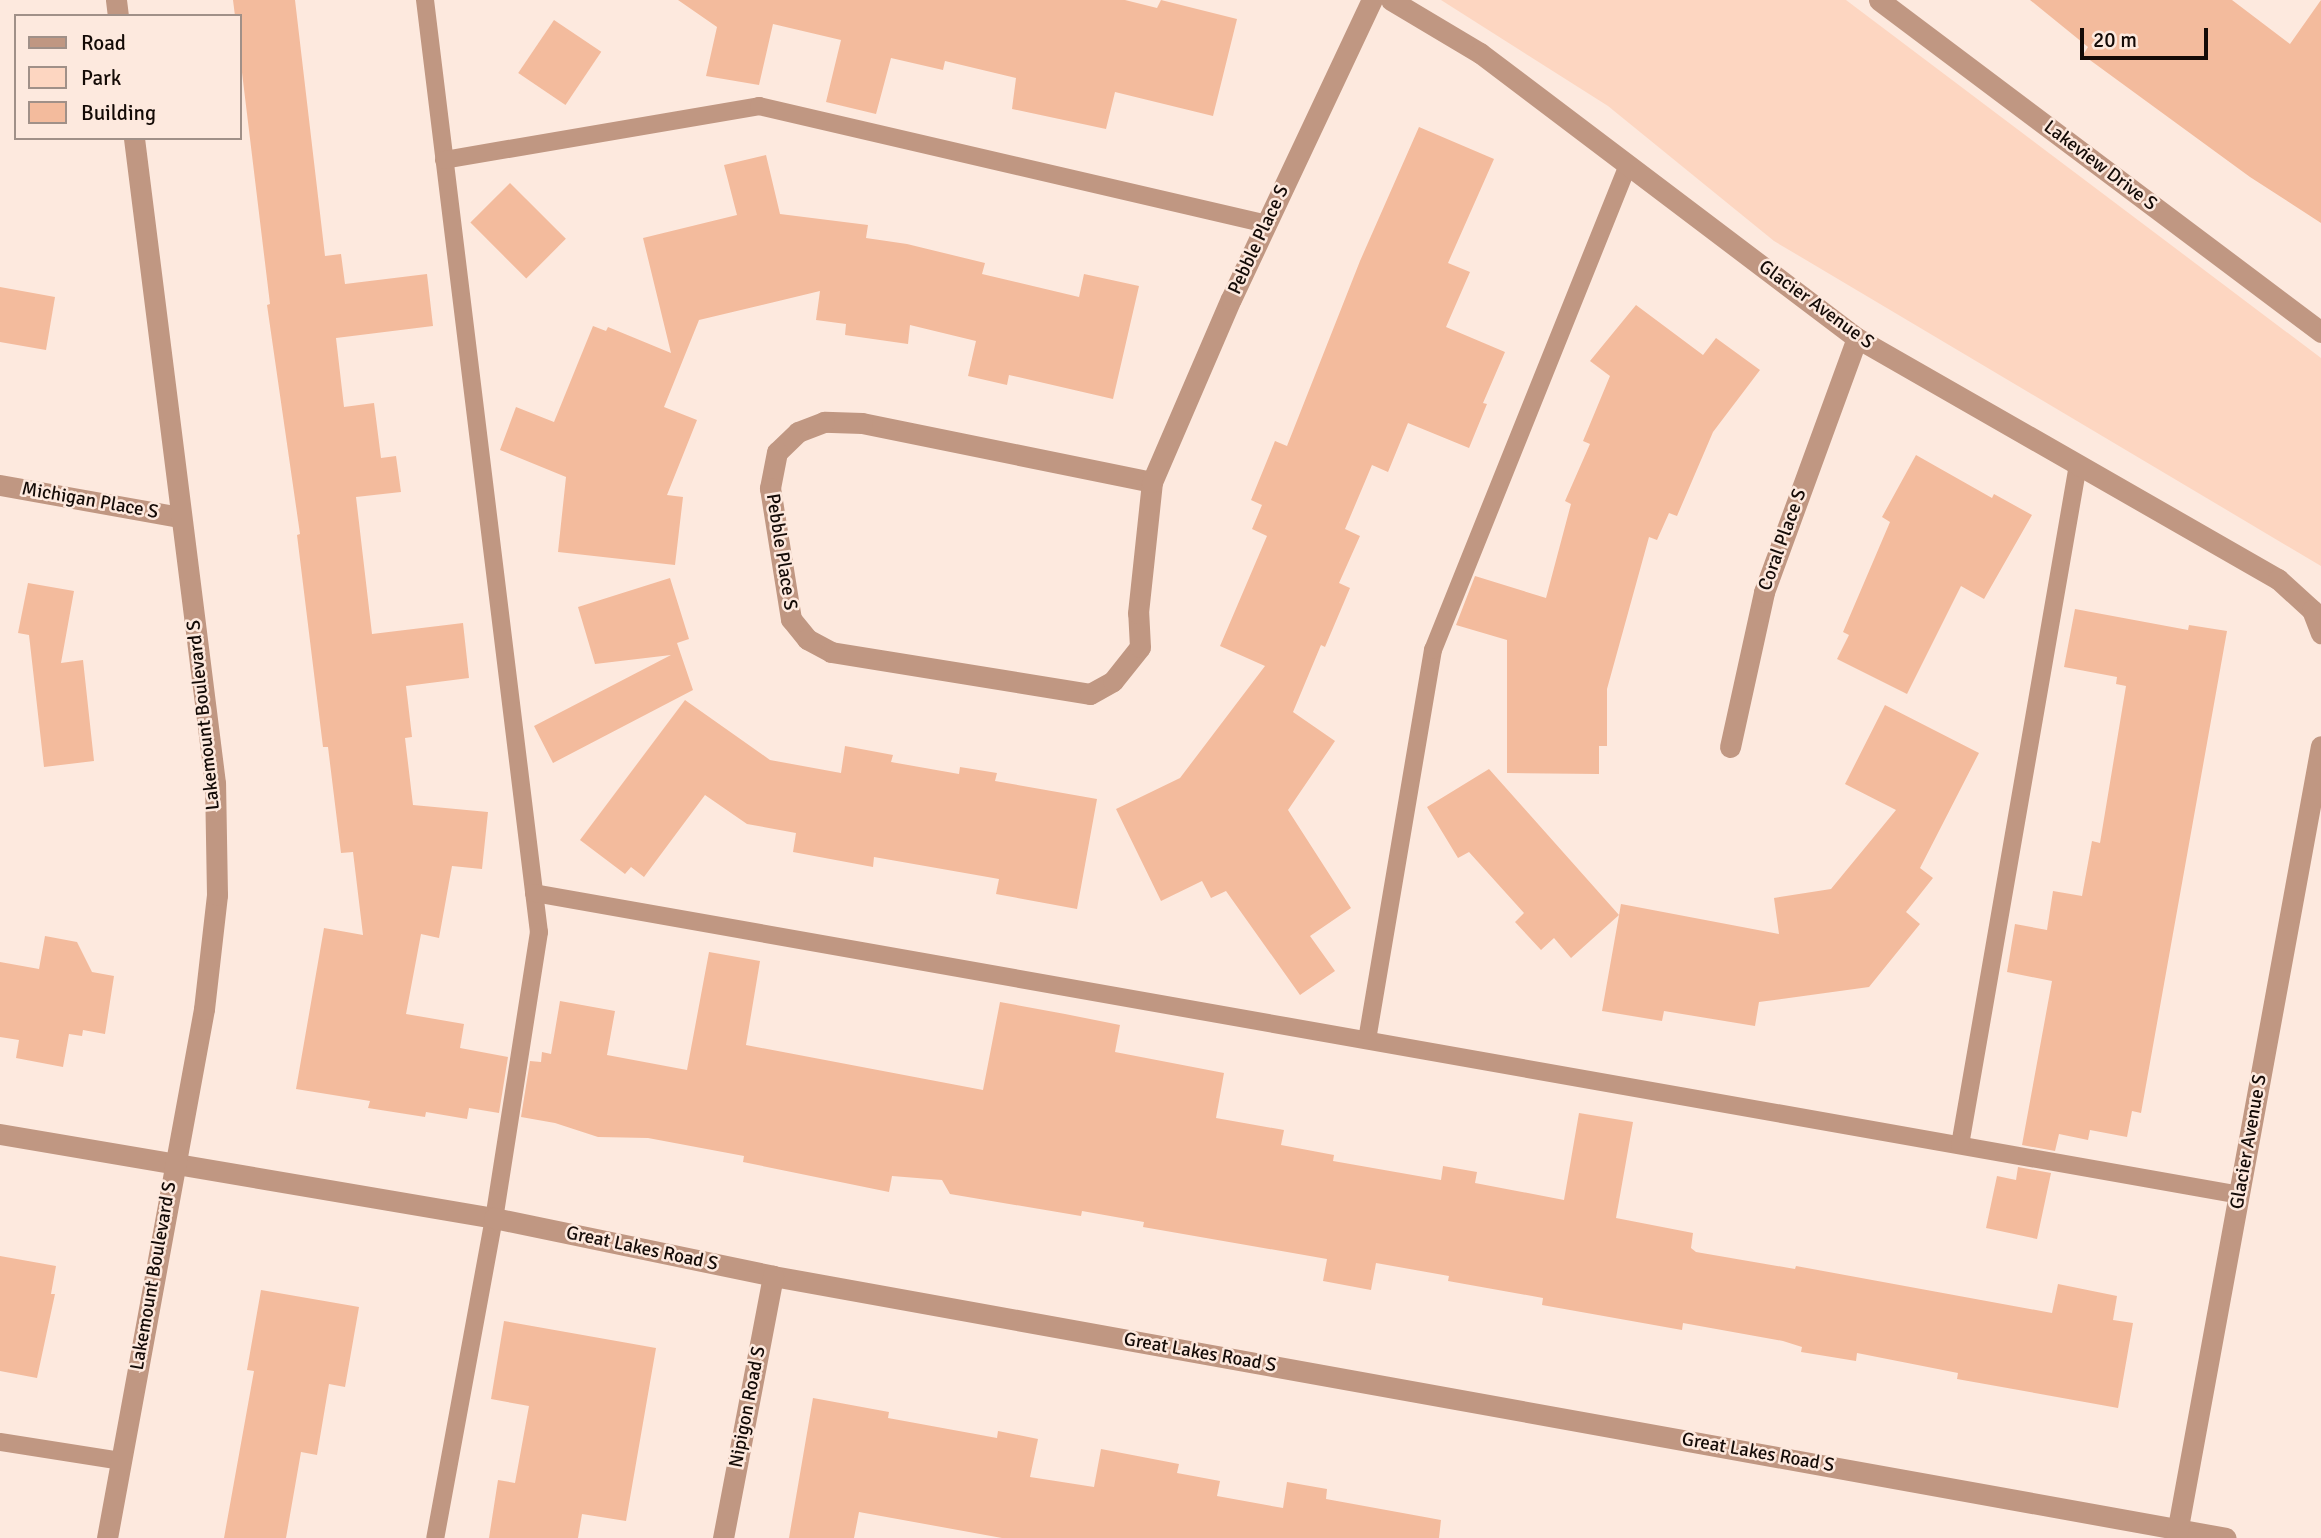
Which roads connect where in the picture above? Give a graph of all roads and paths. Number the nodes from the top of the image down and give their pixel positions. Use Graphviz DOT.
graph roads {
  1 [pos="425,0"];
  2 [pos="1372,0"];
  3 [pos="1391,0"];
  4 [pos="1879,0"];
  5 [pos="134,140"];
  6 [pos="444,160"];
  7 [pos="1628,165"];
  8 [pos="1267,224"];
  9 [pos="2321,332"];
  10 [pos="1857,338"];
  11 [pos="2078,465"];
  12 [pos="1152,482"];
  13 [pos="0,485"];
  14 [pos="180,517"];
  15 [pos="2321,633"];
  16 [pos="2321,746"];
  17 [pos="1730,747"];
  18 [pos="534,893"];
  19 [pos="1367,1040"];
  20 [pos="0,1134"];
  21 [pos="1960,1145"];
  22 [pos="174,1164"];
  23 [pos="2239,1195"];
  24 [pos="494,1218"];
  25 [pos="773,1276"];
  26 [pos="0,1442"];
  27 [pos="121,1461"];
  28 [pos="2177,1534"];
  29 [pos="107,1538"];
  30 [pos="435,1538"];
  31 [pos="723,1538"];
  32 [pos="2226,1538"];
  1 -- 6 [label="lane"];
  2 -- 8 [label="street, Pebble Place S"];
  3 -- 7 [label="street, Glacier Avenue S"];
  4 -- 9 [label="street, Lakeview Drive S"];
  5 -- 14 [label="street, Lakemount Boulevard S"];
  6 -- 8 [label="lane"];
  6 -- 18 [label="lane"];
  7 -- 10 [label="street, Glacier Avenue S"];
  7 -- 19 [label="lane"];
  8 -- 12 [label="street, Pebble Place S"];
  10 -- 11 [label="street, Glacier Avenue S"];
  10 -- 17 [label="street, Coral Place S"];
  11 -- 15 [label="street, Glacier Avenue S"];
  11 -- 21 [label="lane"];
  12 -- 12 [label="street, Pebble Place S"];
  13 -- 14 [label="street, Michigan Place S"];
  14 -- 22 [label="street, Lakemount Boulevard S"];
  16 -- 23 [label="street, Glacier Avenue S"];
  18 -- 19 [label="lane"];
  18 -- 24 [label="lane"];
  19 -- 21 [label="lane"];
  20 -- 22 [label="street, Great Lakes Road S"];
  21 -- 23 [label="lane"];
  22 -- 24 [label="street, Great Lakes Road S"];
  22 -- 27 [label="street, Lakemount Boulevard S"];
  23 -- 28 [label="street, Glacier Avenue S"];
  24 -- 25 [label="street, Great Lakes Road S"];
  24 -- 30 [label="lane"];
  25 -- 28 [label="street, Great Lakes Road S"];
  25 -- 31 [label="street, Nipigon Road S"];
  26 -- 27 [label="lane"];
  27 -- 29 [label="street, Lakemount Boulevard S"];
  28 -- 32 [label="street, Great Lakes Road S"];
}
